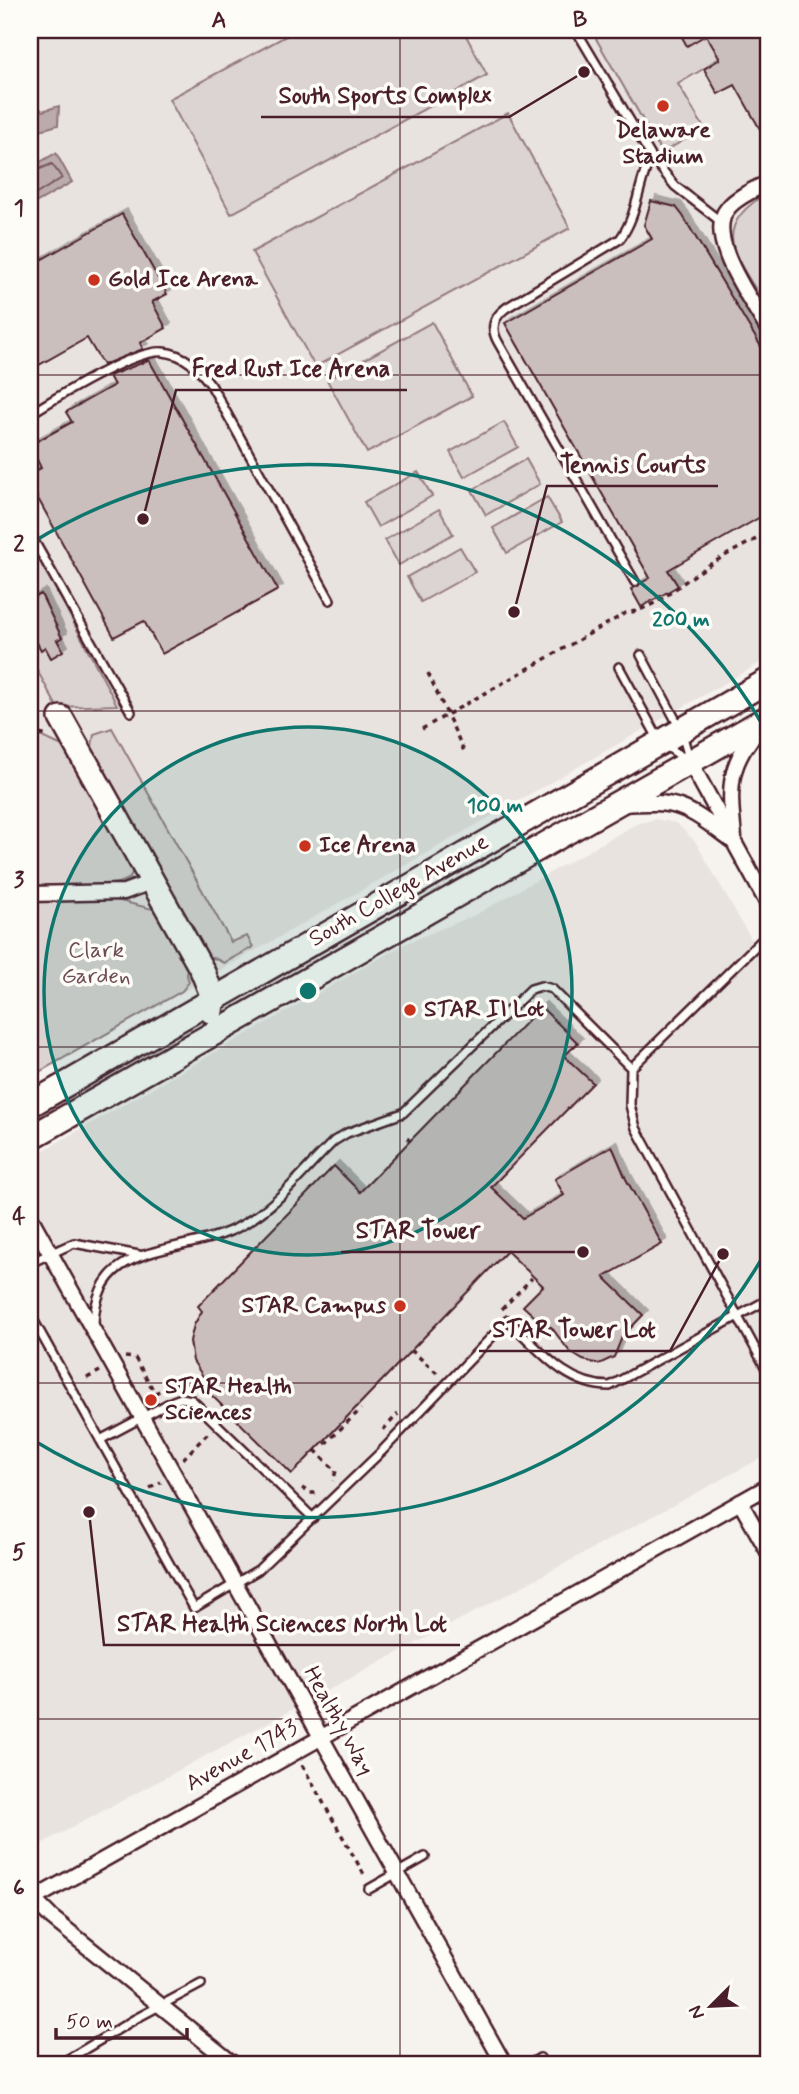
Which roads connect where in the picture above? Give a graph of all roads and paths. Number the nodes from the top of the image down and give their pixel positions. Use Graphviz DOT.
graph roads {
  1 [pos="576,30"];
  2 [pos="651,156"];
  3 [pos="769,182"];
  4 [pos="720,221"];
  5 [pos="769,331"];
  6 [pos="30,415"];
  7 [pos="769,532"];
  8 [pos="30,534"];
  9 [pos="635,582"];
  10 [pos="330,600"];
  11 [pos="641,655"];
  12 [pos="619,667"];
  13 [pos="428,673"];
  14 [pos="769,680"];
  15 [pos="131,712"];
  16 [pos="448,714"];
  17 [pos="769,717"];
  18 [pos="60,729"];
  19 [pos="422,729"];
  20 [pos="681,730"];
  21 [pos="30,732"];
  22 [pos="660,742"];
  23 [pos="464,751"];
  24 [pos="690,762"];
  25 [pos="615,805"];
  26 [pos="735,843"];
  27 [pos="153,881"];
  28 [pos="30,894"];
  29 [pos="769,906"];
  30 [pos="769,933"];
  31 [pos="213,997"];
  32 [pos="206,1038"];
  33 [pos="631,1068"];
  34 [pos="30,1105"];
  35 [pos="30,1138"];
  36 [pos="30,1217"];
  37 [pos="50,1252"];
  38 [pos="140,1255"];
  39 [pos="30,1263"];
  40 [pos="531,1278"];
  41 [pos="769,1299"];
  42 [pos="495,1316"];
  43 [pos="739,1316"];
  44 [pos="30,1320"];
  45 [pos="94,1332"];
  46 [pos="411,1350"];
  47 [pos="438,1374"];
  48 [pos="769,1374"];
  49 [pos="361,1409"];
  50 [pos="142,1417"];
  51 [pos="217,1422"];
  52 [pos="100,1440"];
  53 [pos="326,1444"];
  54 [pos="315,1450"];
  55 [pos="336,1471"];
  56 [pos="173,1472"];
  57 [pos="769,1486"];
  58 [pos="150,1488"];
  59 [pos="740,1502"];
  60 [pos="313,1518"];
  61 [pos="769,1553"];
  62 [pos="236,1585"];
  63 [pos="318,1707"];
  64 [pos="333,1713"];
  65 [pos="293,1718"];
  66 [pos="280,1725"];
  67 [pos="321,1737"];
  68 [pos="348,1741"];
  69 [pos="353,1750"];
  70 [pos="302,1765"];
  71 [pos="425,1857"];
  72 [pos="397,1873"];
  73 [pos="366,1878"];
  74 [pos="369,1889"];
  75 [pos="31,1899"];
  76 [pos="201,1984"];
  77 [pos="160,2006"];
  78 [pos="540,2058"];
  79 [pos="60,2064"];
  80 [pos="233,2064"];
  81 [pos="504,2064"];
  82 [pos="530,2064"];
  1 -- 2 [label="lane"];
  2 -- 4 [label="lane"];
  2 -- 9 [label="lane"];
  3 -- 4 [label="street"];
  4 -- 5 [label="street"];
  6 -- 10 [label="lane"];
  7 -- 16 [label="path"];
  8 -- 15 [label="lane"];
  11 -- 20 [label="lane"];
  12 -- 22 [label="lane"];
  13 -- 16 [label="path"];
  14 -- 20 [label="main road, South College Avenue"];
  16 -- 19 [label="path"];
  16 -- 23 [label="path"];
  17 -- 24 [label="main road, South College Avenue"];
  17 -- 26 [label="street"];
  18 -- 21 [label="path"];
  18 -- 27 [label="main road"];
  20 -- 22 [label="main road, South College Avenue"];
  20 -- 24 [label="lane"];
  22 -- 24 [label="lane"];
  22 -- 31 [label="main road, South College Avenue"];
  24 -- 25 [label="main road, South College Avenue"];
  24 -- 26 [label="street"];
  25 -- 26 [label="street"];
  25 -- 32 [label="main road, South College Avenue"];
  26 -- 29 [label="street"];
  27 -- 28 [label="street"];
  27 -- 31 [label="main road"];
  30 -- 33 [label="lane"];
  31 -- 32 [label="main road"];
  31 -- 34 [label="main road, South College Avenue"];
  32 -- 35 [label="main road, South College Avenue"];
  33 -- 38 [label="lane"];
  33 -- 43 [label="lane"];
  36 -- 37 [label="street, Healthy Way"];
  37 -- 38 [label="lane"];
  37 -- 39 [label="lane"];
  37 -- 45 [label="street, Healthy Way"];
  38 -- 45 [label="lane"];
  40 -- 42 [label="path"];
  41 -- 43 [label="lane"];
  43 -- 48 [label="lane"];
  43 -- 60 [label="lane"];
  44 -- 52 [label="lane"];
  45 -- 50 [label="street, Healthy Way"];
  46 -- 47 [label="path"];
  49 -- 53 [label="path"];
  50 -- 51 [label="lane"];
  50 -- 52 [label="lane"];
  50 -- 56 [label="street, Healthy Way"];
  51 -- 56 [label="path"];
  51 -- 60 [label="lane"];
  52 -- 62 [label="lane"];
  54 -- 55 [label="path"];
  56 -- 58 [label="path"];
  56 -- 62 [label="street, Healthy Way"];
  57 -- 59 [label="street, Avenue 1743"];
  59 -- 61 [label="street"];
  59 -- 67 [label="street, Avenue 1743"];
  60 -- 62 [label="lane"];
  62 -- 67 [label="street, Healthy Way"];
  63 -- 64 [label="path"];
  65 -- 66 [label="path"];
  67 -- 72 [label="street, Healthy Way"];
  67 -- 75 [label="street, Avenue 1743"];
  68 -- 69 [label="path"];
  70 -- 73 [label="path"];
  71 -- 72 [label="lane"];
  72 -- 74 [label="lane"];
  72 -- 81 [label="street, Healthy Way"];
  75 -- 77 [label="street"];
  76 -- 77 [label="lane"];
  77 -- 79 [label="lane"];
  77 -- 80 [label="street"];
  78 -- 82 [label="lane"];
}
